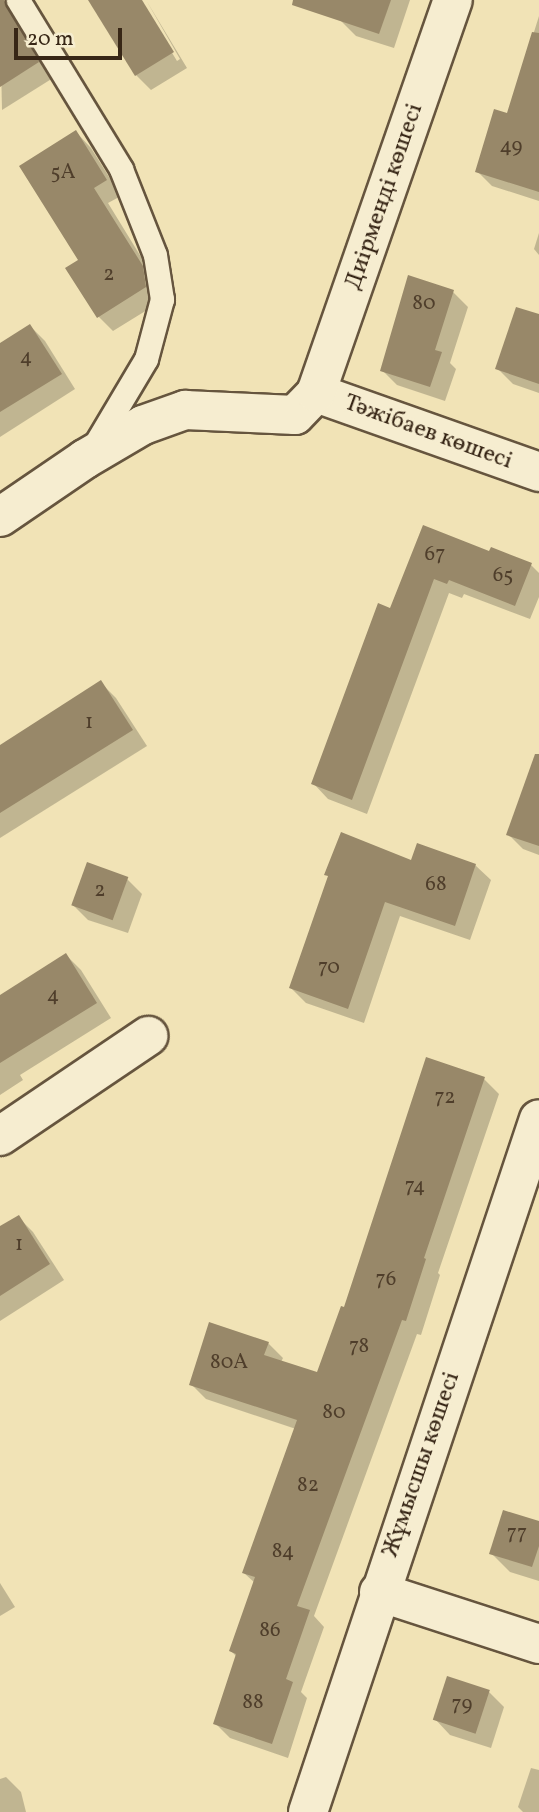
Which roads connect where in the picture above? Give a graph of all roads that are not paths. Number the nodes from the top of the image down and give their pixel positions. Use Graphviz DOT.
graph roads {
  1 [pos="18,0"];
  2 [pos="453,0"];
  3 [pos="306,404"];
  4 [pos="85,459"];
  5 [pos="539,472"];
  6 [pos="0,517"];
  7 [pos="148,1035"];
  8 [pos="539,1119"];
  9 [pos="0,1136"];
  10 [pos="379,1592"];
  11 [pos="539,1644"];
  12 [pos="308,1812"];
  1 -- 4 [label="lane"];
  2 -- 3 [label="street, Диірменді көшесі"];
  3 -- 4 [label="street, Тәжібаев көшесі"];
  3 -- 5 [label="street, Тәжібаев көшесі"];
  4 -- 6 [label="street"];
  7 -- 9 [label="street"];
  8 -- 10 [label="street, Жұмысшы көшесі"];
  10 -- 11 [label="street"];
  10 -- 12 [label="street, Жұмысшы көшесі"];
}
